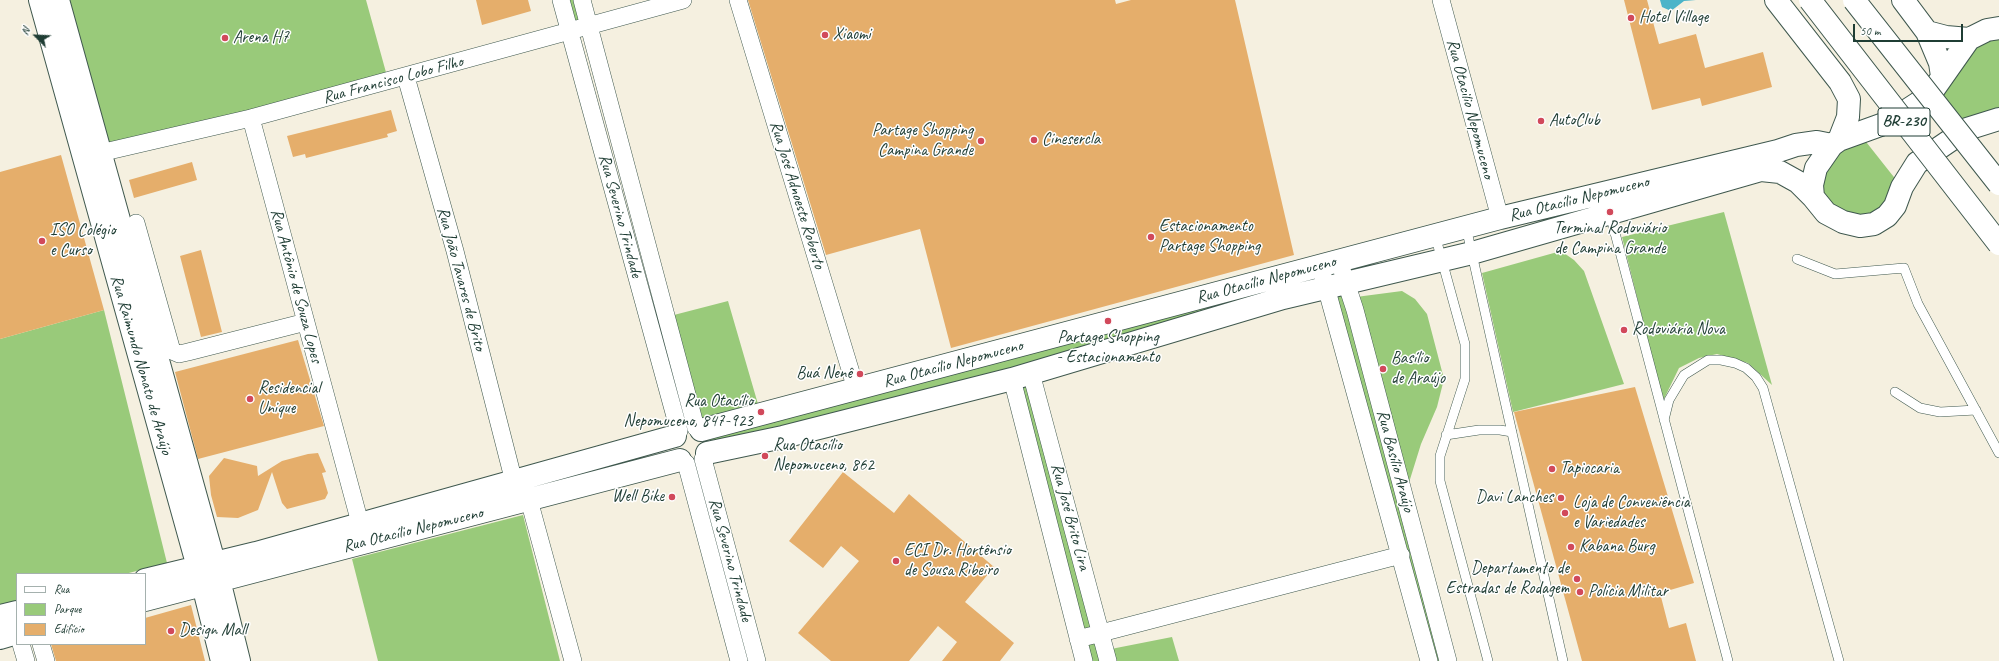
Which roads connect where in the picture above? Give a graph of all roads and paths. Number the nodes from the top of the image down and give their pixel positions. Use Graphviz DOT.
graph roads {
  1 [pos="40,0"];
  2 [pos="58,0"];
  3 [pos="561,0"];
  4 [pos="582,0"];
  5 [pos="683,0"];
  6 [pos="738,0"];
  7 [pos="1440,0"];
  8 [pos="1776,0"];
  9 [pos="1810,0"];
  10 [pos="1854,0"];
  11 [pos="1903,0"];
  12 [pos="589,26"];
  13 [pos="1999,28"];
  14 [pos="570,32"];
  15 [pos="1927,32"];
  16 [pos="1969,39"];
  17 [pos="1942,76"];
  18 [pos="406,77"];
  19 [pos="251,118"];
  20 [pos="1994,125"];
  21 [pos="1835,143"];
  22 [pos="100,153"];
  23 [pos="1725,172"];
  24 [pos="1999,184"];
  25 [pos="1813,197"];
  26 [pos="1607,203"];
  27 [pos="1500,218"];
  28 [pos="136,223"];
  29 [pos="1466,227"];
  30 [pos="1434,235"];
  31 [pos="1999,244"];
  32 [pos="1472,252"];
  33 [pos="1797,259"];
  34 [pos="1442,260"];
  35 [pos="1330,264"];
  36 [pos="1347,284"];
  37 [pos="1326,288"];
  38 [pos="299,325"];
  39 [pos="1021,376"];
  40 [pos="856,389"];
  41 [pos="1895,392"];
  42 [pos="1976,410"];
  43 [pos="1664,421"];
  44 [pos="688,431"];
  45 [pos="1512,432"];
  46 [pos="1446,435"];
  47 [pos="1999,453"];
  48 [pos="694,459"];
  49 [pos="514,482"];
  50 [pos="529,500"];
  51 [pos="360,523"];
  52 [pos="1401,555"];
  53 [pos="208,574"];
  54 [pos="146,580"];
  55 [pos="146,600"];
  56 [pos="16,612"];
  57 [pos="0,616"];
  58 [pos="1101,632"];
  59 [pos="16,633"];
  60 [pos="0,638"];
  61 [pos="1078,639"];
  62 [pos="21,645"];
  63 [pos="41,645"];
  64 [pos="26,661"];
  65 [pos="46,661"];
  66 [pos="222,661"];
  67 [pos="239,661"];
  68 [pos="573,661"];
  69 [pos="739,661"];
  70 [pos="757,661"];
  71 [pos="1084,661"];
  72 [pos="1108,661"];
  73 [pos="1430,661"];
  74 [pos="1448,661"];
  75 [pos="1488,661"];
  76 [pos="1563,661"];
  77 [pos="1728,661"];
  78 [pos="1839,661"];
  1 -- 53 [label="main road, Rua Raimundo Nonato de Araújo"];
  2 -- 22 [label="main road, Rua Raimundo Nonato de Araújo"];
  3 -- 14 [label="street, Rua Severino Trindade"];
  4 -- 12 [label="street, Rua Severino Trindade"];
  5 -- 12 [label="street, Rua Francisco Lobo Filho"];
  6 -- 40 [label="street, Rua José Adnoeste Roberto"];
  7 -- 27 [label="street, Rua Otacilio Nepomuceno"];
  8 -- 21 [label="main road"];
  9 -- 31 [label="main road, BR-230, bridge"];
  10 -- 24 [label="main road, BR-230, bridge"];
  11 -- 15 [label="main road"];
  12 -- 14 [label="street, Rua Francisco Lobo Filho"];
  12 -- 44 [label="street, Rua Severino Trindade"];
  13 -- 16 [label="main road"];
  14 -- 18 [label="street, Rua Francisco Lobo Filho"];
  14 -- 44 [label="street, Rua Severino Trindade"];
  15 -- 16 [label="main road"];
  15 -- 17 [label="main road"];
  16 -- 17 [label="main road"];
  17 -- 21 [label="main road"];
  18 -- 19 [label="street, Rua Francisco Lobo Filho"];
  18 -- 49 [label="street, Rua João Tavares de Brito"];
  19 -- 22 [label="street, Rua Francisco Lobo Filho"];
  19 -- 38 [label="street, Rua Antônio de Souza Lopes"];
  20 -- 25 [label="main road, Rua Otacílio Nepomuceno"];
  21 -- 23 [label="main road, Rua Otacílio Nepomuceno"];
  21 -- 25 [label="main road"];
  22 -- 53 [label="main road, Rua Raimundo Nonato de Araújo"];
  23 -- 25 [label="main road, Rua Otacílio Nepomuceno"];
  23 -- 26 [label="main road, Rua Otacílio Nepomuceno"];
  26 -- 27 [label="main road, Rua Otacílio Nepomuceno"];
  26 -- 32 [label="main road, Rua Otacílio Nepomuceno"];
  26 -- 43 [label="lane"];
  27 -- 29 [label="main road, Rua Otacílio Nepomuceno"];
  28 -- 38 [label="street"];
  29 -- 30 [label="main road, Rua Otacílio Nepomuceno"];
  29 -- 32 [label="lane"];
  30 -- 34 [label="lane"];
  30 -- 35 [label="main road, Rua Otacílio Nepomuceno"];
  32 -- 34 [label="main road, Rua Otacílio Nepomuceno"];
  32 -- 45 [label="lane"];
  33 -- 42 [label="lane"];
  34 -- 36 [label="main road, Rua Otacílio Nepomuceno"];
  34 -- 46 [label="lane"];
  35 -- 36 [label="street, Rua Basílio Araújo"];
  35 -- 37 [label="street, Rua Basílio Araújo"];
  35 -- 40 [label="main road, Rua Otacílio Nepomuceno"];
  36 -- 37 [label="main road, Rua Otacílio Nepomuceno"];
  36 -- 74 [label="street, Rua Basílio Araújo"];
  37 -- 39 [label="main road, Rua Otacílio Nepomuceno"];
  37 -- 52 [label="street, Rua Basílio Araújo"];
  38 -- 51 [label="street, Rua Antônio de Souza Lopes"];
  39 -- 48 [label="main road, Rua Otacílio Nepomuceno"];
  39 -- 58 [label="street, Rua José Brito Lira"];
  39 -- 61 [label="street, Rua José Brito Lira"];
  40 -- 44 [label="main road, Rua Otacílio Nepomuceno"];
  41 -- 42 [label="lane"];
  42 -- 47 [label="lane"];
  43 -- 77 [label="lane"];
  43 -- 78 [label="lane"];
  44 -- 48 [label="main road"];
  44 -- 48 [label="main road"];
  44 -- 49 [label="main road, Rua Otacílio Nepomuceno"];
  45 -- 46 [label="lane"];
  45 -- 76 [label="lane"];
  46 -- 75 [label="lane"];
  48 -- 50 [label="main road, Rua Otacílio Nepomuceno"];
  48 -- 69 [label="street, Rua Severino Trindade"];
  48 -- 70 [label="street, Rua Severino Trindade"];
  49 -- 51 [label="main road, Rua Otacílio Nepomuceno"];
  50 -- 53 [label="main road, Rua Otacílio Nepomuceno"];
  50 -- 68 [label="street"];
  51 -- 53 [label="main road, Rua Otacílio Nepomuceno"];
  52 -- 58 [label="street"];
  52 -- 73 [label="street, Rua Basílio Araújo"];
  53 -- 54 [label="main road, Rua Otacílio Nepomuceno"];
  53 -- 55 [label="main road, Rua Otacílio Nepomuceno"];
  53 -- 66 [label="main road, Rua Raimundo Nonato de Araújo"];
  53 -- 67 [label="main road, Rua Raimundo Nonato de Araújo"];
  56 -- 57 [label="main road"];
  58 -- 61 [label="street"];
  58 -- 72 [label="street, Rua José Brito Lira"];
  59 -- 60 [label="main road"];
  61 -- 71 [label="street, Rua José Brito Lira"];
  62 -- 64 [label="street"];
  63 -- 65 [label="street"];
}
